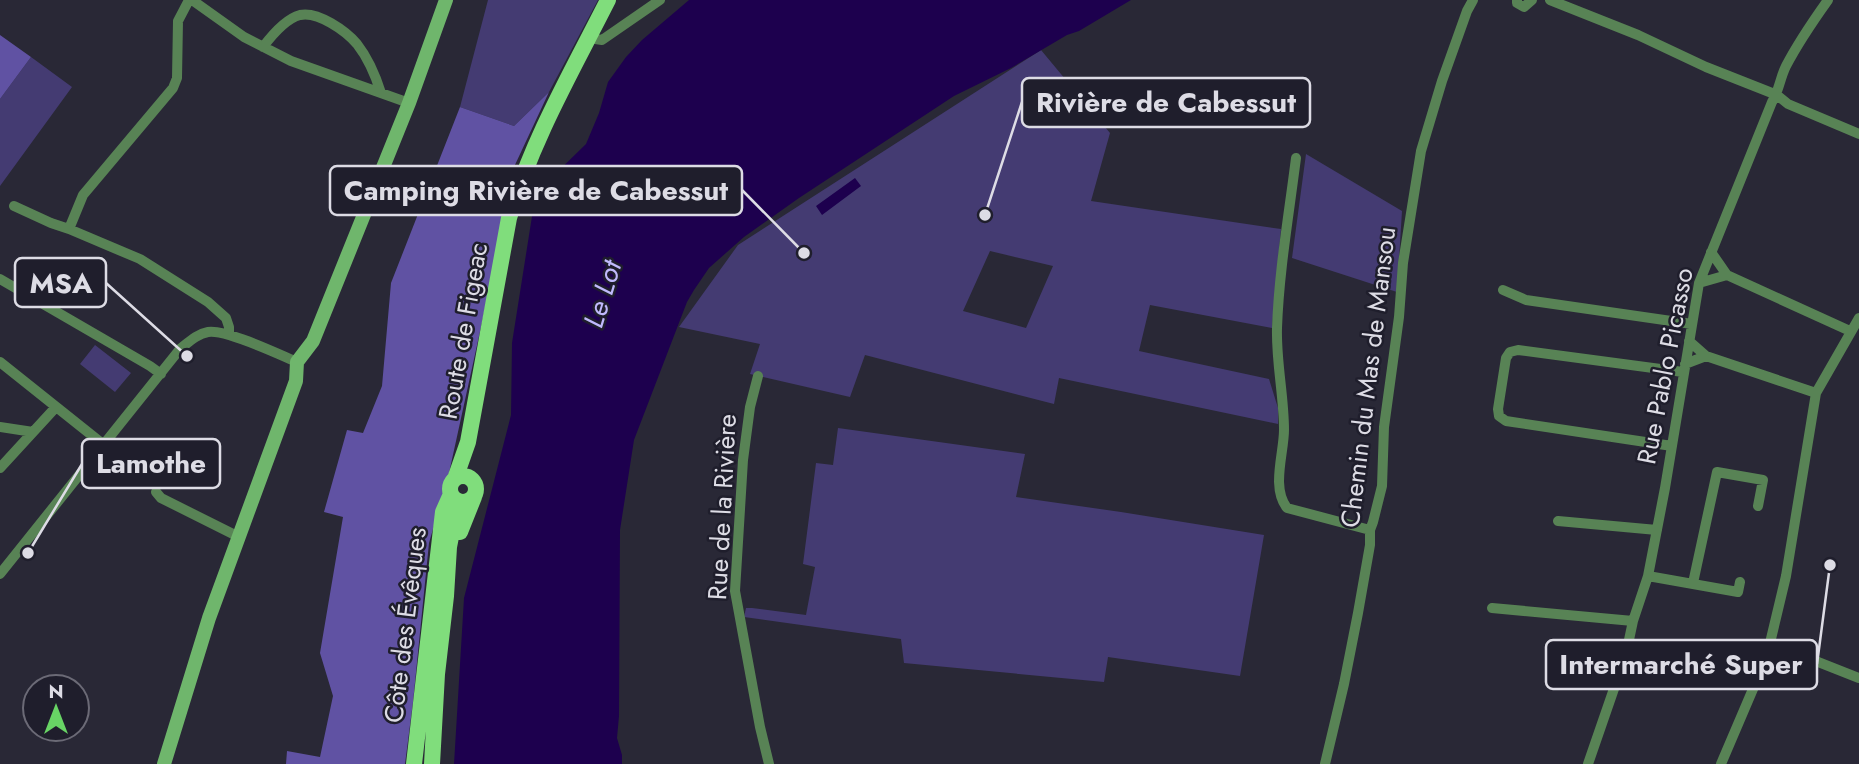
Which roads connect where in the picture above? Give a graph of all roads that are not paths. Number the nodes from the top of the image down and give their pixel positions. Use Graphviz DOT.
graph roads {
  1 [pos="190,0"];
  2 [pos="446,0"];
  3 [pos="608,0"];
  4 [pos="660,0"];
  5 [pos="1473,0"];
  6 [pos="1517,0"];
  7 [pos="1532,0"];
  8 [pos="1550,0"];
  9 [pos="1828,0"];
  10 [pos="589,38"];
  11 [pos="263,47"];
  12 [pos="381,93"];
  13 [pos="1777,95"];
  14 [pos="409,103"];
  15 [pos="1859,134"];
  16 [pos="1296,158"];
  17 [pos="14,205"];
  18 [pos="69,229"];
  19 [pos="1711,252"];
  20 [pos="1727,275"];
  21 [pos="0,279"];
  22 [pos="1699,283"];
  23 [pos="1503,290"];
  24 [pos="1859,318"];
  25 [pos="1692,324"];
  26 [pos="1850,331"];
  27 [pos="229,334"];
  28 [pos="1689,341"];
  29 [pos="1706,356"];
  30 [pos="0,362"];
  31 [pos="298,362"];
  32 [pos="1684,368"];
  33 [pos="160,374"];
  34 [pos="758,376"];
  35 [pos="1816,393"];
  36 [pos="56,407"];
  37 [pos="0,427"];
  38 [pos="33,432"];
  39 [pos="104,445"];
  40 [pos="1672,446"];
  41 [pos="0,468"];
  42 [pos="462,490"];
  43 [pos="156,492"];
  44 [pos="1758,506"];
  45 [pos="1558,521"];
  46 [pos="1370,530"];
  47 [pos="1657,530"];
  48 [pos="239,537"];
  49 [pos="0,574"];
  50 [pos="1648,576"];
  51 [pos="1740,582"];
  52 [pos="1693,583"];
  53 [pos="1492,608"];
  54 [pos="1633,621"];
  55 [pos="1770,643"];
  56 [pos="1626,654"];
  57 [pos="1859,678"];
  58 [pos="1756,682"];
  59 [pos="164,764"];
  60 [pos="414,764"];
  61 [pos="432,764"];
  62 [pos="769,764"];
  63 [pos="1325,764"];
  64 [pos="1588,764"];
  65 [pos="1721,764"];
  1 -- 11 [label="street"];
  1 -- 18 [label="street"];
  2 -- 14 [label="street"];
  3 -- 10 [label="main road, Route de Figeac"];
  4 -- 10 [label="street"];
  5 -- 46 [label="street, Chemin du Mas de Mansou"];
  6 -- 7 [label="street"];
  8 -- 13 [label="street"];
  9 -- 13 [label="street, Rue Pablo Picasso"];
  10 -- 42 [label="main road, Route de Figeac"];
  11 -- 12 [label="street"];
  11 -- 12 [label="street"];
  12 -- 14 [label="street"];
  13 -- 15 [label="street"];
  13 -- 19 [label="street, Rue Pablo Picasso"];
  14 -- 31 [label="street"];
  16 -- 46 [label="street"];
  17 -- 18 [label="street"];
  18 -- 27 [label="street"];
  19 -- 20 [label="street"];
  19 -- 22 [label="street, Rue Pablo Picasso"];
  20 -- 22 [label="street"];
  20 -- 26 [label="street"];
  21 -- 33 [label="street"];
  22 -- 25 [label="street, Rue Pablo Picasso"];
  23 -- 25 [label="street"];
  24 -- 26 [label="street"];
  25 -- 28 [label="street, Rue Pablo Picasso"];
  26 -- 35 [label="street"];
  27 -- 31 [label="street"];
  27 -- 33 [label="street"];
  28 -- 29 [label="street"];
  28 -- 32 [label="street, Rue Pablo Picasso"];
  29 -- 32 [label="street"];
  29 -- 35 [label="street"];
  30 -- 36 [label="street"];
  31 -- 48 [label="street"];
  32 -- 40 [label="street, Rue Pablo Picasso"];
  32 -- 40 [label="street"];
  33 -- 39 [label="street"];
  34 -- 62 [label="street, Rue de la Rivière"];
  35 -- 55 [label="street"];
  36 -- 38 [label="street"];
  36 -- 39 [label="street"];
  37 -- 38 [label="street"];
  38 -- 41 [label="street"];
  39 -- 49 [label="street"];
  40 -- 47 [label="street, Rue Pablo Picasso"];
  42 -- 60 [label="main road, Côte des Évêques"];
  42 -- 61 [label="main road"];
  43 -- 48 [label="street"];
  44 -- 52 [label="street"];
  45 -- 47 [label="street"];
  46 -- 63 [label="street, Chemin du Mas de Mansou"];
  47 -- 50 [label="street, Rue Pablo Picasso"];
  48 -- 59 [label="street"];
  50 -- 52 [label="street"];
  50 -- 54 [label="street, Rue Pablo Picasso"];
  51 -- 52 [label="street"];
  53 -- 54 [label="street"];
  54 -- 56 [label="street, Rue Pablo Picasso"];
  55 -- 57 [label="street"];
  55 -- 58 [label="street"];
  56 -- 58 [label="street"];
  56 -- 64 [label="street, Rue Pablo Picasso"];
  58 -- 65 [label="street"];
}
